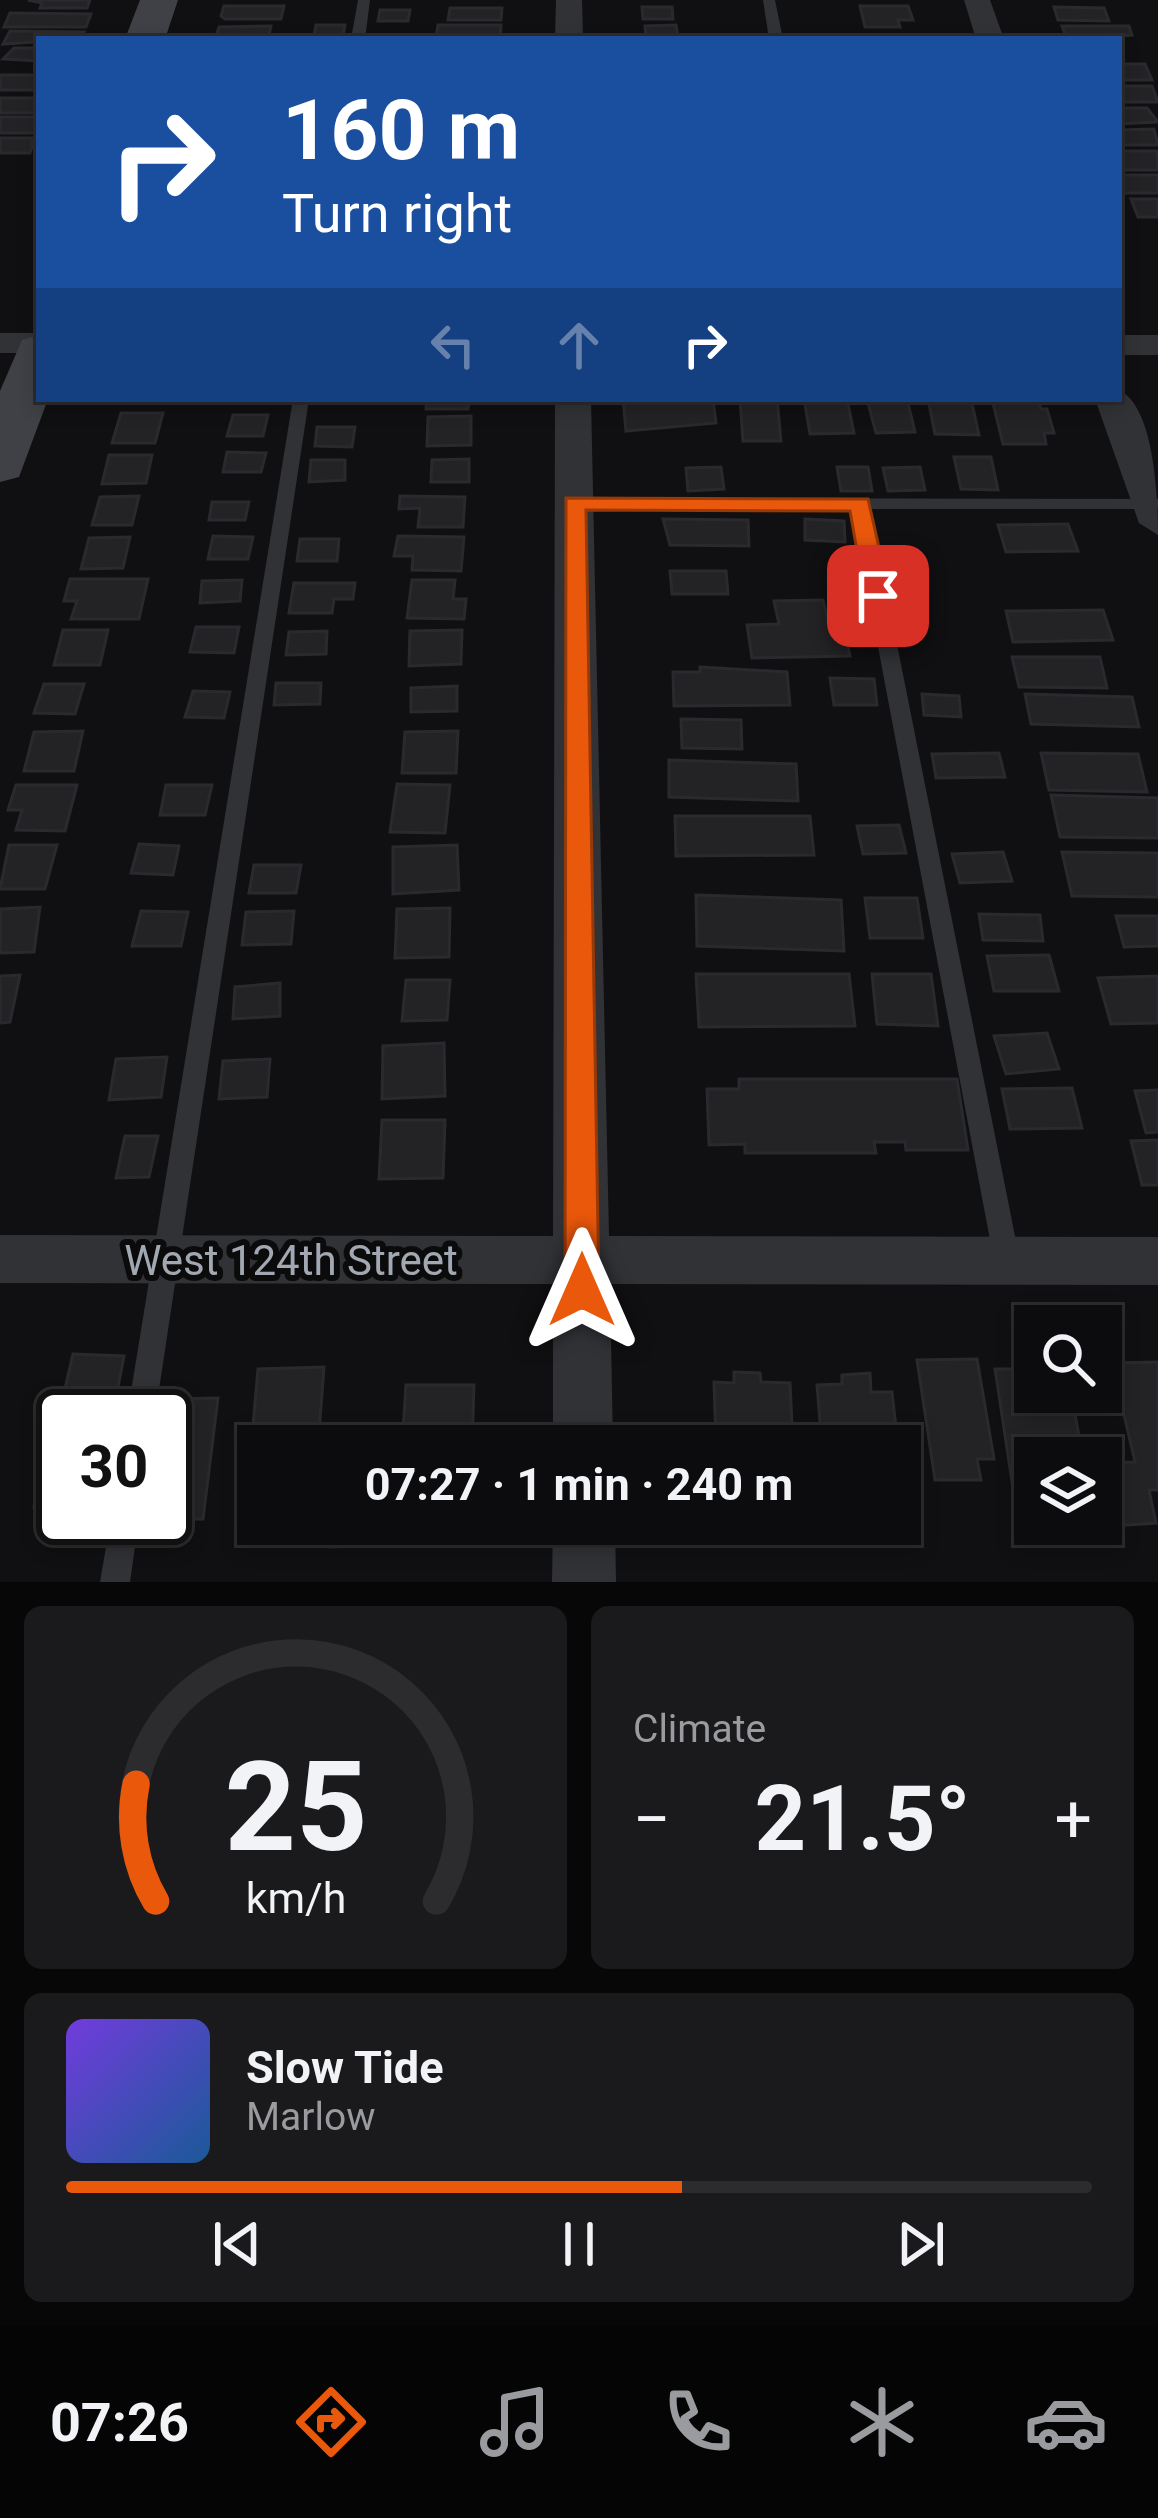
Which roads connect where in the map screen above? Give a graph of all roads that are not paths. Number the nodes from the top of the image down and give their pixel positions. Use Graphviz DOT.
graph roads {
  1 [pos="159,0"];
  2 [pos="364,0"];
  3 [pos="569,0"];
  4 [pos="769,0"];
  5 [pos="977,0"];
  6 [pos="146,36"];
  7 [pos="358,36"];
  8 [pos="569,36"];
  9 [pos="775,36"];
  10 [pos="989,36"];
  11 [pos="0,343"];
  12 [pos="1122,345"];
  13 [pos="1158,345"];
  14 [pos="36,347"];
  15 [pos="36,356"];
  16 [pos="301,402"];
  17 [pos="573,402"];
  18 [pos="1114,402"];
  19 [pos="0,466"];
  20 [pos="574,503"];
  21 [pos="860,504"];
  22 [pos="1156,511"];
  23 [pos="0,1259"];
  24 [pos="166,1260"];
  25 [pos="582,1260"];
  26 [pos="1007,1261"];
  27 [pos="1158,1262"];
  28 [pos="145,1389"];
  29 [pos="583,1425"];
  30 [pos="121,1545"];
  31 [pos="584,1545"];
  32 [pos="115,1582"];
  33 [pos="584,1582"];
  1 -- 6 [label="street"];
  2 -- 7 [label="lane"];
  3 -- 8 [label="street"];
  4 -- 9 [label="lane"];
  5 -- 10 [label="street"];
  11 -- 14 [label="street"];
  12 -- 13 [label="street"];
  15 -- 19 [label="street"];
  16 -- 24 [label="lane"];
  17 -- 20 [label="street"];
  18 -- 22 [label="street"];
  20 -- 21 [label="lane"];
  20 -- 25 [label="street"];
  21 -- 22 [label="lane"];
  21 -- 26 [label="lane"];
  23 -- 24 [label="street, West 124th Street"];
  24 -- 25 [label="street, West 124th Street"];
  24 -- 28 [label="lane"];
  25 -- 26 [label="street, West 124th Street"];
  25 -- 29 [label="street"];
  26 -- 27 [label="street, West 124th Street"];
  30 -- 32 [label="lane"];
  31 -- 33 [label="street"];
}
